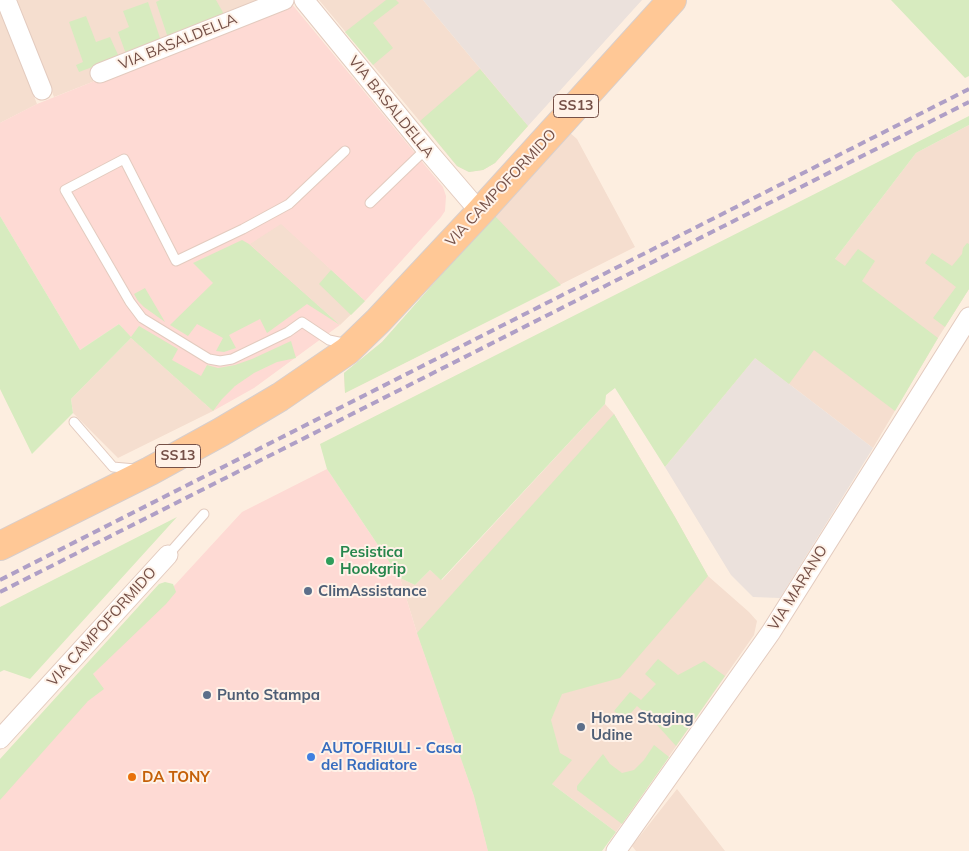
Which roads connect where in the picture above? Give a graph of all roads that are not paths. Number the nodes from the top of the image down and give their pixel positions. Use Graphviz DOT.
graph roads {
  1 [pos="6,0"];
  2 [pos="284,0"];
  3 [pos="304,0"];
  4 [pos="672,0"];
  5 [pos="100,73"];
  6 [pos="42,90"];
  7 [pos="426,149"];
  8 [pos="345,151"];
  9 [pos="370,203"];
  10 [pos="480,212"];
  11 [pos="969,318"];
  12 [pos="350,348"];
  13 [pos="74,422"];
  14 [pos="150,471"];
  15 [pos="204,514"];
  16 [pos="0,546"];
  17 [pos="168,555"];
  18 [pos="0,740"];
  19 [pos="616,851"];
  1 -- 6 [label="street"];
  2 -- 5 [label="street, VIA BASALDELLA"];
  3 -- 7 [label="street, VIA BASALDELLA"];
  4 -- 10 [label="main road, VIA CAMPOFORMIDO / SS13"];
  7 -- 9 [label="lane"];
  7 -- 10 [label="street, VIA BASALDELLA"];
  8 -- 12 [label="lane"];
  10 -- 12 [label="main road, VIA CAMPOFORMIDO / SS13"];
  11 -- 19 [label="street, VIA MARANO"];
  12 -- 14 [label="main road, SS13 / SS13"];
  13 -- 14 [label="lane"];
  14 -- 16 [label="main road, SS13 / SS13"];
  15 -- 17 [label="lane, VIA CAMPOFORMIDO"];
  17 -- 18 [label="street, VIA CAMPOFORMIDO"];
}
